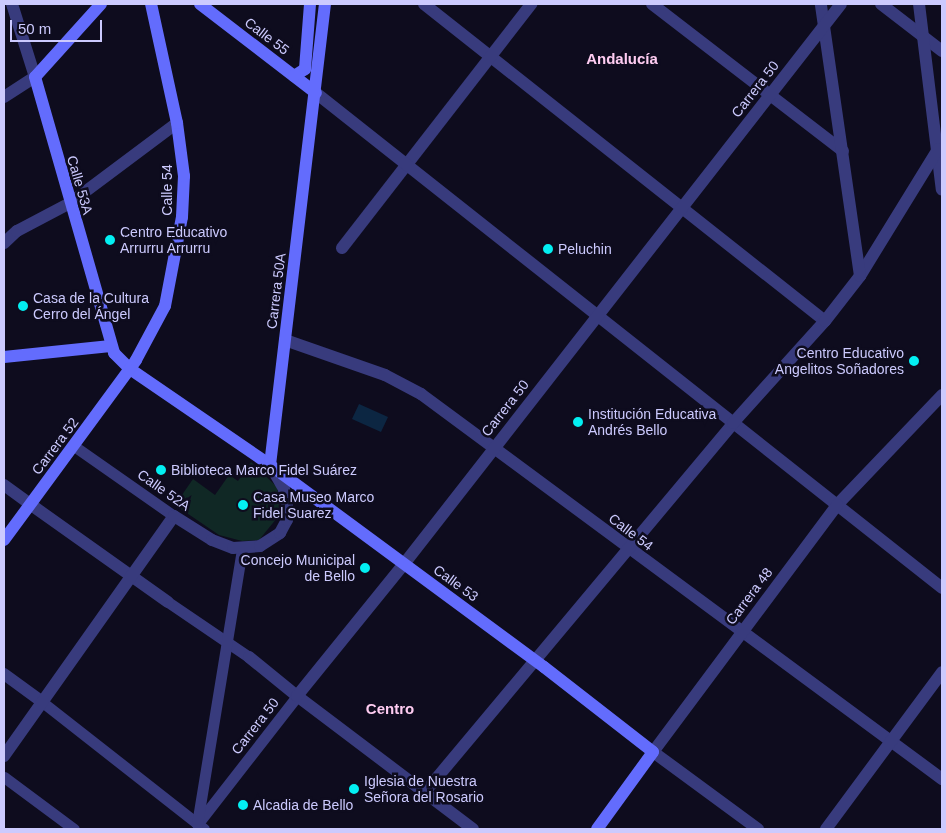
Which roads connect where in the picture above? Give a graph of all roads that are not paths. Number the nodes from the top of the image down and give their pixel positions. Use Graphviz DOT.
graph roads {
  1 [pos="12,4"];
  2 [pos="101,4"];
  3 [pos="151,4"];
  4 [pos="200,4"];
  5 [pos="310,4"];
  6 [pos="325,4"];
  7 [pos="424,4"];
  8 [pos="531,4"];
  9 [pos="652,4"];
  10 [pos="821,4"];
  11 [pos="841,4"];
  12 [pos="881,4"];
  13 [pos="919,4"];
  14 [pos="824,26"];
  15 [pos="921,35"];
  16 [pos="942,51"];
  17 [pos="490,56"];
  18 [pos="294,76"];
  19 [pos="35,77"];
  20 [pos="316,93"];
  21 [pos="770,95"];
  22 [pos="4,97"];
  23 [pos="177,123"];
  24 [pos="940,147"];
  25 [pos="843,152"];
  26 [pos="407,164"];
  27 [pos="942,190"];
  28 [pos="70,202"];
  29 [pos="681,207"];
  30 [pos="4,243"];
  31 [pos="342,248"];
  32 [pos="860,276"];
  33 [pos="596,314"];
  34 [pos="825,321"];
  35 [pos="285,340"];
  36 [pos="110,346"];
  37 [pos="4,357"];
  38 [pos="130,369"];
  39 [pos="942,395"];
  40 [pos="733,423"];
  41 [pos="74,446"];
  42 [pos="493,448"];
  43 [pos="270,465"];
  44 [pos="4,484"];
  45 [pos="30,504"];
  46 [pos="837,505"];
  47 [pos="174,516"];
  48 [pos="4,540"];
  49 [pos="629,548"];
  50 [pos="242,549"];
  51 [pos="404,564"];
  52 [pos="130,578"];
  53 [pos="942,588"];
  54 [pos="168,602"];
  55 [pos="741,632"];
  56 [pos="227,640"];
  57 [pos="249,657"];
  58 [pos="536,661"];
  59 [pos="942,672"];
  60 [pos="4,674"];
  61 [pos="298,696"];
  62 [pos="41,701"];
  63 [pos="889,741"];
  64 [pos="653,752"];
  65 [pos="4,756"];
  66 [pos="4,777"];
  67 [pos="942,779"];
  68 [pos="425,792"];
  69 [pos="198,828"];
  70 [pos="74,829"];
  71 [pos="473,829"];
  72 [pos="597,829"];
  73 [pos="758,829"];
  74 [pos="826,829"];
  1 -- 19 [label="street, Calle 53A"];
  2 -- 19 [label="main road"];
  3 -- 23 [label="main road, Calle 54"];
  4 -- 18 [label="main road, Calle 55"];
  5 -- 18 [label="main road"];
  6 -- 20 [label="main road, Carrera 50A"];
  7 -- 17 [label="street"];
  8 -- 17 [label="street"];
  9 -- 21 [label="street"];
  10 -- 14 [label="street"];
  11 -- 14 [label="street, Carrera 50"];
  12 -- 15 [label="street"];
  13 -- 15 [label="street"];
  14 -- 21 [label="street, Carrera 50"];
  14 -- 25 [label="street"];
  15 -- 16 [label="street"];
  15 -- 24 [label="street"];
  17 -- 26 [label="street"];
  17 -- 29 [label="street"];
  18 -- 20 [label="main road, Calle 55"];
  19 -- 22 [label="street"];
  19 -- 28 [label="main road, Calle 53A"];
  20 -- 26 [label="street"];
  20 -- 35 [label="main road, Carrera 50A"];
  21 -- 25 [label="street"];
  21 -- 29 [label="street, Carrera 50"];
  23 -- 28 [label="street"];
  23 -- 38 [label="main road, Calle 54"];
  24 -- 27 [label="street"];
  24 -- 32 [label="street"];
  25 -- 32 [label="street"];
  26 -- 31 [label="street"];
  26 -- 33 [label="street"];
  28 -- 30 [label="street"];
  28 -- 36 [label="main road, Calle 53A"];
  29 -- 33 [label="street, Carrera 50"];
  29 -- 34 [label="street"];
  32 -- 34 [label="street"];
  33 -- 40 [label="street"];
  33 -- 42 [label="street, Carrera 50"];
  34 -- 40 [label="street"];
  35 -- 42 [label="street, Calle 54"];
  35 -- 43 [label="main road, Carrera 50A"];
  36 -- 37 [label="main road"];
  36 -- 38 [label="main road, Calle 53A"];
  38 -- 41 [label="main road, Carrera 52"];
  38 -- 43 [label="main road, Calle 53"];
  39 -- 46 [label="street, Carrera 48"];
  40 -- 46 [label="street"];
  40 -- 49 [label="street"];
  41 -- 45 [label="main road, Carrera 52"];
  41 -- 47 [label="street, Calle 52A"];
  42 -- 49 [label="street, Calle 54"];
  42 -- 51 [label="street, Carrera 50"];
  43 -- 50 [label="street"];
  43 -- 51 [label="main road, Calle 53"];
  44 -- 45 [label="street"];
  45 -- 48 [label="main road, Carrera 52"];
  45 -- 52 [label="street"];
  46 -- 53 [label="street"];
  46 -- 55 [label="street, Carrera 48"];
  47 -- 50 [label="street, Calle 52A"];
  47 -- 52 [label="street"];
  49 -- 55 [label="street, Calle 54"];
  49 -- 58 [label="street"];
  50 -- 56 [label="street"];
  51 -- 58 [label="main road, Calle 53"];
  51 -- 61 [label="street, Carrera 50"];
  52 -- 54 [label="street"];
  52 -- 62 [label="street"];
  54 -- 56 [label="street"];
  55 -- 63 [label="street, Calle 54"];
  55 -- 64 [label="street, Carrera 48"];
  56 -- 57 [label="street"];
  56 -- 69 [label="street"];
  57 -- 61 [label="street"];
  58 -- 64 [label="main road, Calle 53"];
  58 -- 68 [label="street"];
  59 -- 63 [label="street"];
  60 -- 62 [label="street"];
  61 -- 68 [label="street"];
  61 -- 69 [label="street, Carrera 50"];
  62 -- 65 [label="street"];
  62 -- 69 [label="street"];
  63 -- 67 [label="street, Calle 54"];
  63 -- 74 [label="street"];
  64 -- 72 [label="main road, Carrera 48"];
  64 -- 73 [label="street, Calle 53"];
  66 -- 70 [label="street"];
  68 -- 71 [label="street"];
}
